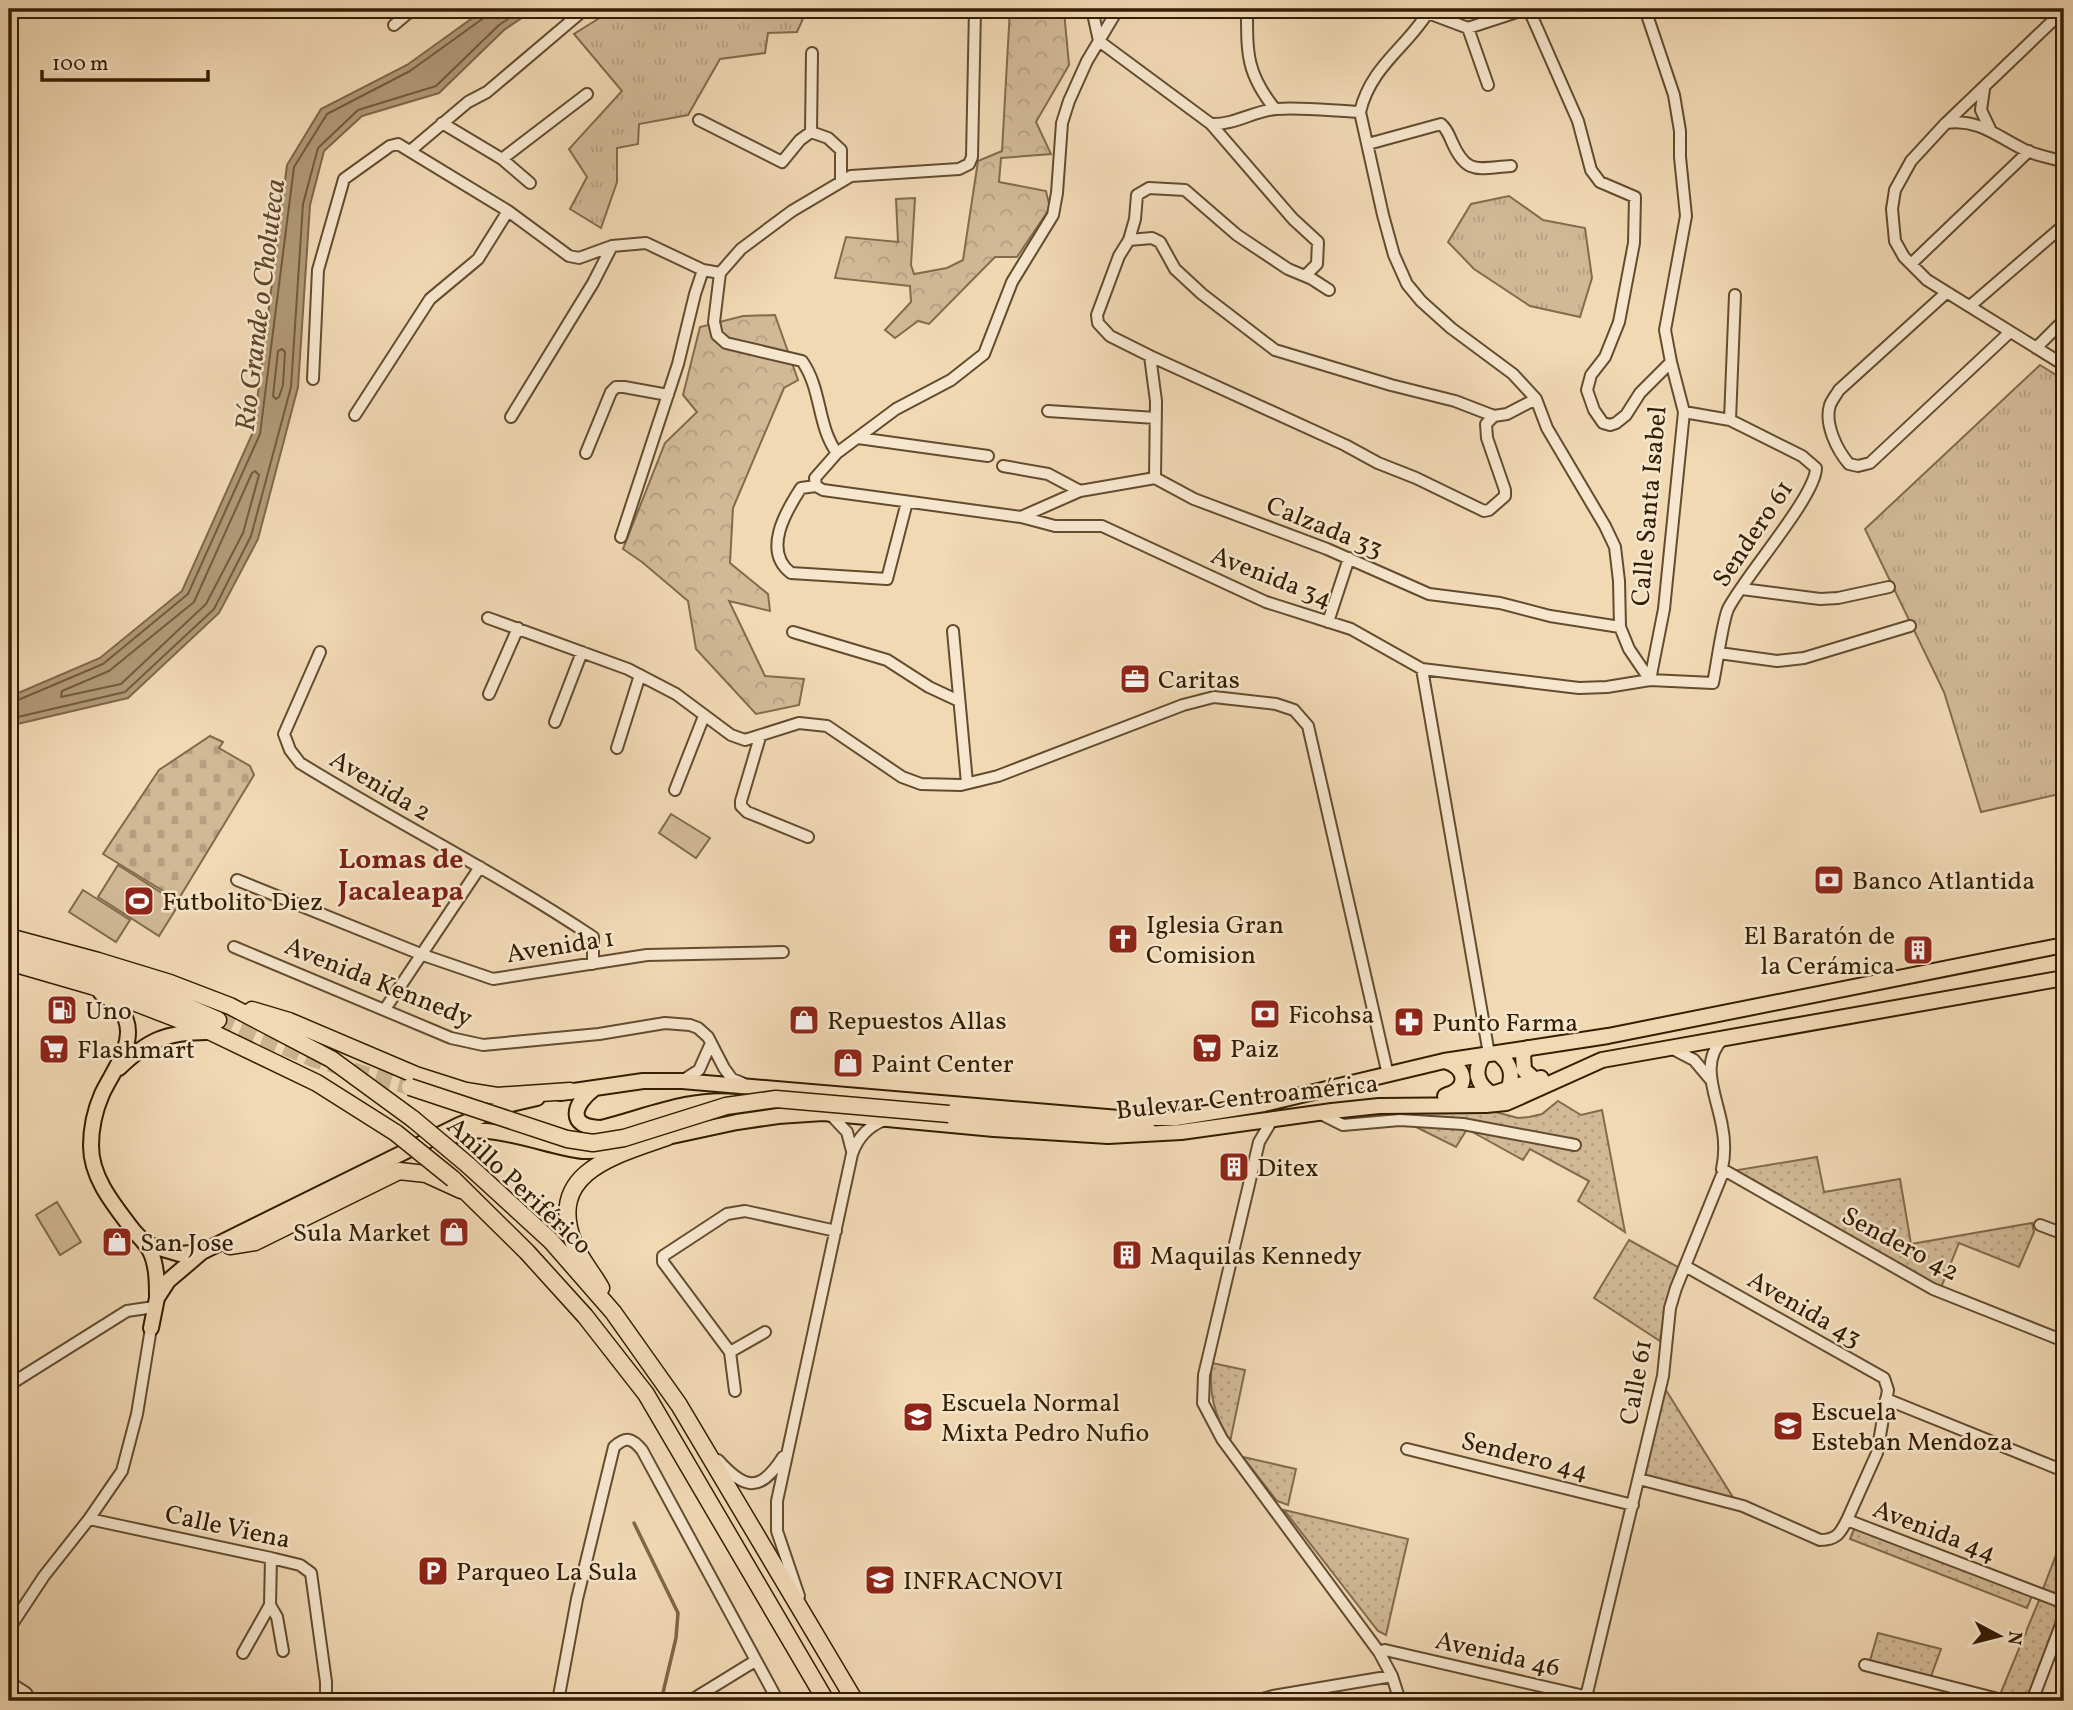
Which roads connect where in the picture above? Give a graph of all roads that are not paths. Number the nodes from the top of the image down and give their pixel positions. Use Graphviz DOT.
graph roads {
  1 [pos="413,9"];
  2 [pos="585,9"];
  3 [pos="975,9"];
  4 [pos="1092,9"];
  5 [pos="1118,9"];
  6 [pos="1645,9"];
  7 [pos="2064,10"];
  8 [pos="1429,11"];
  9 [pos="1247,12"];
  10 [pos="394,25"];
  11 [pos="1468,29"];
  12 [pos="1099,41"];
  13 [pos="812,53"];
  14 [pos="1488,85"];
  15 [pos="1984,88"];
  16 [pos="587,94"];
  17 [pos="1275,109"];
  18 [pos="1360,111"];
  19 [pos="699,120"];
  20 [pos="442,123"];
  21 [pos="1947,123"];
  22 [pos="1211,124"];
  23 [pos="1990,129"];
  24 [pos="811,132"];
  25 [pos="1368,144"];
  26 [pos="410,151"];
  27 [pos="2029,151"];
  28 [pos="502,159"];
  29 [pos="2064,162"];
  30 [pos="1511,166"];
  31 [pos="841,181"];
  32 [pos="530,183"];
  33 [pos="508,211"];
  34 [pos="2064,225"];
  35 [pos="1129,240"];
  36 [pos="612,246"];
  37 [pos="1912,264"];
  38 [pos="703,270"];
  39 [pos="720,273"];
  40 [pos="1305,276"];
  41 [pos="1329,290"];
  42 [pos="1946,293"];
  43 [pos="1735,295"];
  44 [pos="1970,306"];
  45 [pos="2064,320"];
  46 [pos="2010,332"];
  47 [pos="2036,348"];
  48 [pos="1150,356"];
  49 [pos="1671,362"];
  50 [pos="2064,365"];
  51 [pos="313,379"];
  52 [pos="668,395"];
  53 [pos="1536,399"];
  54 [pos="1048,411"];
  55 [pos="1684,412"];
  56 [pos="355,415"];
  57 [pos="1494,416"];
  58 [pos="511,417"];
  59 [pos="1156,418"];
  60 [pos="1730,420"];
  61 [pos="858,438"];
  62 [pos="586,453"];
  63 [pos="837,453"];
  64 [pos="988,456"];
  65 [pos="1003,466"];
  66 [pos="1155,478"];
  67 [pos="817,486"];
  68 [pos="1080,491"];
  69 [pos="907,502"];
  70 [pos="1021,517"];
  71 [pos="621,537"];
  72 [pos="1349,558"];
  73 [pos="1889,587"];
  74 [pos="1742,589"];
  75 [pos="488,618"];
  76 [pos="1328,622"];
  77 [pos="1910,626"];
  78 [pos="1620,627"];
  79 [pos="518,628"];
  80 [pos="953,631"];
  81 [pos="793,632"];
  82 [pos="320,652"];
  83 [pos="582,652"];
  84 [pos="1719,653"];
  85 [pos="1422,669"];
  86 [pos="640,675"];
  87 [pos="1650,680"];
  88 [pos="1713,683"];
  89 [pos="489,694"];
  90 [pos="959,701"];
  91 [pos="704,716"];
  92 [pos="555,722"];
  93 [pos="760,737"];
  94 [pos="617,748"];
  95 [pos="967,783"];
  96 [pos="675,790"];
  97 [pos="808,837"];
  98 [pos="480,867"];
  99 [pos="236,880"];
  100 [pos="9,937"];
  101 [pos="2064,945"];
  102 [pos="234,947"];
  103 [pos="783,952"];
  104 [pos="9,953"];
  105 [pos="423,955"];
  106 [pos="9,962"];
  107 [pos="593,964"];
  108 [pos="2064,978"];
  109 [pos="92,986"];
  110 [pos="230,1006"];
  111 [pos="385,1009"];
  112 [pos="215,1026"];
  113 [pos="1724,1038"];
  114 [pos="710,1043"];
  115 [pos="1528,1048"];
  116 [pos="1671,1048"];
  117 [pos="1490,1054"];
  118 [pos="1602,1060"];
  119 [pos="1444,1061"];
  120 [pos="113,1073"];
  121 [pos="1388,1075"];
  122 [pos="1535,1080"];
  123 [pos="682,1081"];
  124 [pos="1711,1081"];
  125 [pos="751,1086"];
  126 [pos="410,1087"];
  127 [pos="597,1087"];
  128 [pos="1508,1090"];
  129 [pos="570,1091"];
  130 [pos="1492,1094"];
  131 [pos="1445,1096"];
  132 [pos="1319,1113"];
  133 [pos="827,1114"];
  134 [pos="885,1120"];
  135 [pos="1261,1122"];
  136 [pos="1149,1132"];
  137 [pos="667,1137"];
  138 [pos="1259,1142"];
  139 [pos="1575,1145"];
  140 [pos="852,1154"];
  141 [pos="1724,1170"];
  142 [pos="470,1194"];
  143 [pos="2040,1225"];
  144 [pos="836,1231"];
  145 [pos="2064,1234"];
  146 [pos="146,1244"];
  147 [pos="230,1246"];
  148 [pos="202,1252"];
  149 [pos="1685,1266"];
  150 [pos="156,1303"];
  151 [pos="613,1312"];
  152 [pos="151,1328"];
  153 [pos="765,1332"];
  154 [pos="2064,1341"];
  155 [pos="730,1352"];
  156 [pos="9,1385"];
  157 [pos="735,1391"];
  158 [pos="1886,1399"];
  159 [pos="699,1440"];
  160 [pos="1407,1449"];
  161 [pos="786,1452"];
  162 [pos="2064,1471"];
  163 [pos="1639,1479"];
  164 [pos="1633,1505"];
  165 [pos="89,1520"];
  166 [pos="1847,1520"];
  167 [pos="271,1558"];
  168 [pos="2064,1603"];
  169 [pos="270,1605"];
  170 [pos="2064,1617"];
  171 [pos="809,1622"];
  172 [pos="9,1629"];
  173 [pos="283,1651"];
  174 [pos="1379,1652"];
  175 [pos="243,1653"];
  176 [pos="755,1661"];
  177 [pos="1865,1665"];
  178 [pos="1392,1676"];
  179 [pos="9,1682"];
  180 [pos="1569,1697"];
  181 [pos="1586,1697"];
  182 [pos="31,1701"];
  183 [pos="326,1701"];
  184 [pos="558,1701"];
  185 [pos="690,1701"];
  186 [pos="778,1701"];
  187 [pos="826,1701"];
  188 [pos="855,1701"];
  189 [pos="1255,1701"];
  190 [pos="1400,1701"];
  191 [pos="1606,1701"];
  192 [pos="2006,1701"];
  193 [pos="2032,1701"];
  1 -- 10 [label="street"];
  2 -- 20 [label="street"];
  3 -- 31 [label="street"];
  4 -- 12 [label="street"];
  5 -- 12 [label="street"];
  6 -- 49 [label="street, Calle Santa Isabel"];
  7 -- 15 [label="street"];
  8 -- 11 [label="street"];
  8 -- 18 [label="street"];
  9 -- 17 [label="street"];
  11 -- 14 [label="street"];
  11 -- 49 [label="street"];
  12 -- 22 [label="street"];
  12 -- 61 [label="street"];
  13 -- 24 [label="street"];
  15 -- 21 [label="street"];
  15 -- 23 [label="street"];
  16 -- 28 [label="street"];
  17 -- 18 [label="street"];
  17 -- 22 [label="street"];
  18 -- 25 [label="street"];
  19 -- 24 [label="street"];
  20 -- 26 [label="street"];
  20 -- 28 [label="street"];
  21 -- 23 [label="street"];
  21 -- 37 [label="street"];
  22 -- 40 [label="street"];
  23 -- 27 [label="street"];
  24 -- 31 [label="street"];
  25 -- 30 [label="street"];
  25 -- 53 [label="street"];
  26 -- 33 [label="street"];
  26 -- 51 [label="street"];
  27 -- 29 [label="street"];
  27 -- 37 [label="street"];
  28 -- 32 [label="street"];
  31 -- 39 [label="street"];
  33 -- 36 [label="street"];
  33 -- 56 [label="street"];
  34 -- 44 [label="street"];
  35 -- 40 [label="street"];
  35 -- 48 [label="street"];
  35 -- 57 [label="street"];
  36 -- 38 [label="street"];
  36 -- 58 [label="street"];
  37 -- 42 [label="street"];
  38 -- 39 [label="street"];
  38 -- 52 [label="street"];
  39 -- 63 [label="street"];
  40 -- 41 [label="street"];
  42 -- 44 [label="street"];
  42 -- 46 [label="street"];
  43 -- 60 [label="street"];
  44 -- 46 [label="street"];
  45 -- 47 [label="street"];
  46 -- 47 [label="street"];
  47 -- 50 [label="street"];
  48 -- 57 [label="street"];
  48 -- 59 [label="street"];
  49 -- 55 [label="street, Calle Santa Isabel"];
  52 -- 62 [label="street"];
  52 -- 71 [label="street"];
  53 -- 57 [label="street"];
  53 -- 78 [label="street"];
  54 -- 59 [label="street"];
  55 -- 60 [label="street, Sendero 61"];
  55 -- 87 [label="street, Calle Santa Isabel"];
  59 -- 66 [label="street"];
  60 -- 74 [label="street, Sendero 61"];
  61 -- 63 [label="street"];
  61 -- 64 [label="street"];
  63 -- 67 [label="street"];
  65 -- 68 [label="street"];
  66 -- 68 [label="street"];
  66 -- 72 [label="street, Calzada 33"];
  67 -- 69 [label="street, Avenida 34"];
  67 -- 69 [label="street"];
  68 -- 70 [label="street"];
  69 -- 70 [label="street, Avenida 34"];
  70 -- 76 [label="street, Avenida 34"];
  72 -- 76 [label="street"];
  72 -- 78 [label="street, Calzada 33"];
  73 -- 74 [label="street"];
  74 -- 84 [label="street, Sendero 61"];
  75 -- 79 [label="street"];
  76 -- 85 [label="street, Avenida 34"];
  77 -- 84 [label="street"];
  78 -- 87 [label="street"];
  79 -- 83 [label="street"];
  79 -- 89 [label="street"];
  80 -- 90 [label="street"];
  81 -- 90 [label="street"];
  82 -- 98 [label="street, Avenida 2"];
  83 -- 86 [label="street"];
  83 -- 92 [label="street"];
  84 -- 88 [label="street, Sendero 61"];
  85 -- 87 [label="street, Avenida 34"];
  85 -- 117 [label="street"];
  86 -- 91 [label="street"];
  86 -- 94 [label="street"];
  87 -- 88 [label="street, Avenida 34"];
  90 -- 95 [label="street"];
  91 -- 93 [label="street"];
  91 -- 96 [label="street"];
  93 -- 95 [label="street"];
  93 -- 97 [label="street"];
  95 -- 121 [label="street"];
  98 -- 105 [label="street"];
  98 -- 107 [label="street, Avenida 2"];
  99 -- 105 [label="street, Avenida 1"];
  100 -- 110 [label="highway, Anillo Periférico"];
  101 -- 115 [label="main road, Bulevar Centroamérica"];
  102 -- 111 [label="street, Avenida Kennedy"];
  103 -- 107 [label="street, Avenida 1"];
  104 -- 112 [label="highway"];
  105 -- 107 [label="street, Avenida 1"];
  105 -- 111 [label="street"];
  106 -- 109 [label="highway, Anillo Periférico"];
  108 -- 113 [label="main road, Bulevar Centroamérica"];
  109 -- 112 [label="highway, Anillo Periférico"];
  109 -- 120 [label="main road"];
  110 -- 129 [label="highway"];
  110 -- 151 [label="highway, Anillo Periférico, bridge"];
  111 -- 114 [label="street, Avenida Kennedy"];
  112 -- 120 [label="main road"];
  112 -- 142 [label="highway, Anillo Periférico, bridge"];
  113 -- 116 [label="main road, Bulevar Centroamérica"];
  113 -- 124 [label="street, Calle 61"];
  114 -- 123 [label="street"];
  114 -- 125 [label="street, Avenida Kennedy"];
  115 -- 117 [label="main road, Bulevar Centroamérica"];
  115 -- 122 [label="main road"];
  116 -- 118 [label="main road, Bulevar Centroamérica"];
  116 -- 124 [label="street"];
  117 -- 119 [label="main road, Bulevar Centroamérica"];
  117 -- 128 [label="main road"];
  117 -- 130 [label="main road"];
  118 -- 122 [label="main road"];
  118 -- 132 [label="main road, Bulevar Centroamérica"];
  119 -- 121 [label="main road, Bulevar Centroamérica"];
  119 -- 131 [label="main road"];
  120 -- 146 [label="main road"];
  121 -- 125 [label="main road, Bulevar Centroamérica"];
  122 -- 128 [label="main road"];
  123 -- 125 [label="main road, Bulevar Centroamérica"];
  123 -- 127 [label="main road, Bulevar Centroamérica"];
  124 -- 141 [label="street, Calle 61"];
  126 -- 136 [label="highway, bridge"];
  127 -- 129 [label="main road, Bulevar Centroamérica"];
  127 -- 133 [label="main road"];
  128 -- 130 [label="main road"];
  129 -- 148 [label="main road, Bulevar Centroamérica"];
  130 -- 131 [label="main road"];
  131 -- 135 [label="main road"];
  132 -- 135 [label="main road, Bulevar Centroamérica"];
  132 -- 139 [label="street"];
  133 -- 134 [label="main road, Bulevar Centroamérica"];
  133 -- 137 [label="main road, Bulevar Centroamérica"];
  133 -- 140 [label="street"];
  134 -- 136 [label="main road, Bulevar Centroamérica"];
  134 -- 140 [label="street"];
  135 -- 136 [label="main road, Bulevar Centroamérica"];
  135 -- 138 [label="street"];
  135 -- 138 [label="street"];
  137 -- 147 [label="main road, Bulevar Centroamérica"];
  137 -- 151 [label="highway"];
  138 -- 174 [label="street"];
  140 -- 144 [label="street"];
  141 -- 149 [label="street, Calle 61"];
  141 -- 154 [label="street, Sendero 42"];
  142 -- 147 [label="highway"];
  142 -- 187 [label="highway, Anillo Periférico"];
  143 -- 145 [label="street"];
  144 -- 155 [label="street"];
  144 -- 161 [label="street"];
  146 -- 148 [label="main road"];
  146 -- 150 [label="main road"];
  147 -- 152 [label="main road, Bulevar Centroamérica"];
  148 -- 150 [label="main road, Bulevar Centroamérica"];
  149 -- 158 [label="street, Avenida 43"];
  149 -- 163 [label="street, Calle 61"];
  150 -- 152 [label="main road, Bulevar Centroamérica"];
  150 -- 156 [label="street"];
  151 -- 159 [label="highway, Anillo Periférico"];
  152 -- 165 [label="street"];
  153 -- 155 [label="street"];
  155 -- 157 [label="street"];
  158 -- 162 [label="street"];
  158 -- 166 [label="street"];
  159 -- 161 [label="street"];
  159 -- 171 [label="highway, Anillo Periférico"];
  160 -- 164 [label="street, Sendero 44"];
  161 -- 171 [label="street"];
  163 -- 164 [label="street, Calle 61"];
  163 -- 166 [label="street, Avenida 44"];
  164 -- 181 [label="street, Calle 61"];
  165 -- 167 [label="street, Calle Viena"];
  165 -- 172 [label="street"];
  166 -- 168 [label="street, Avenida 44"];
  167 -- 169 [label="street"];
  167 -- 183 [label="street, Calle Viena"];
  169 -- 173 [label="street"];
  169 -- 175 [label="street"];
  170 -- 193 [label="street"];
  171 -- 188 [label="highway, Anillo Periférico"];
  174 -- 178 [label="street"];
  174 -- 180 [label="street, Avenida 46"];
  176 -- 184 [label="street"];
  176 -- 185 [label="street"];
  176 -- 186 [label="street"];
  177 -- 192 [label="street"];
  178 -- 189 [label="street"];
  178 -- 190 [label="street"];
  179 -- 182 [label="street"];
  180 -- 181 [label="street, Avenida 46"];
  181 -- 191 [label="street, Avenida 46"];
}
